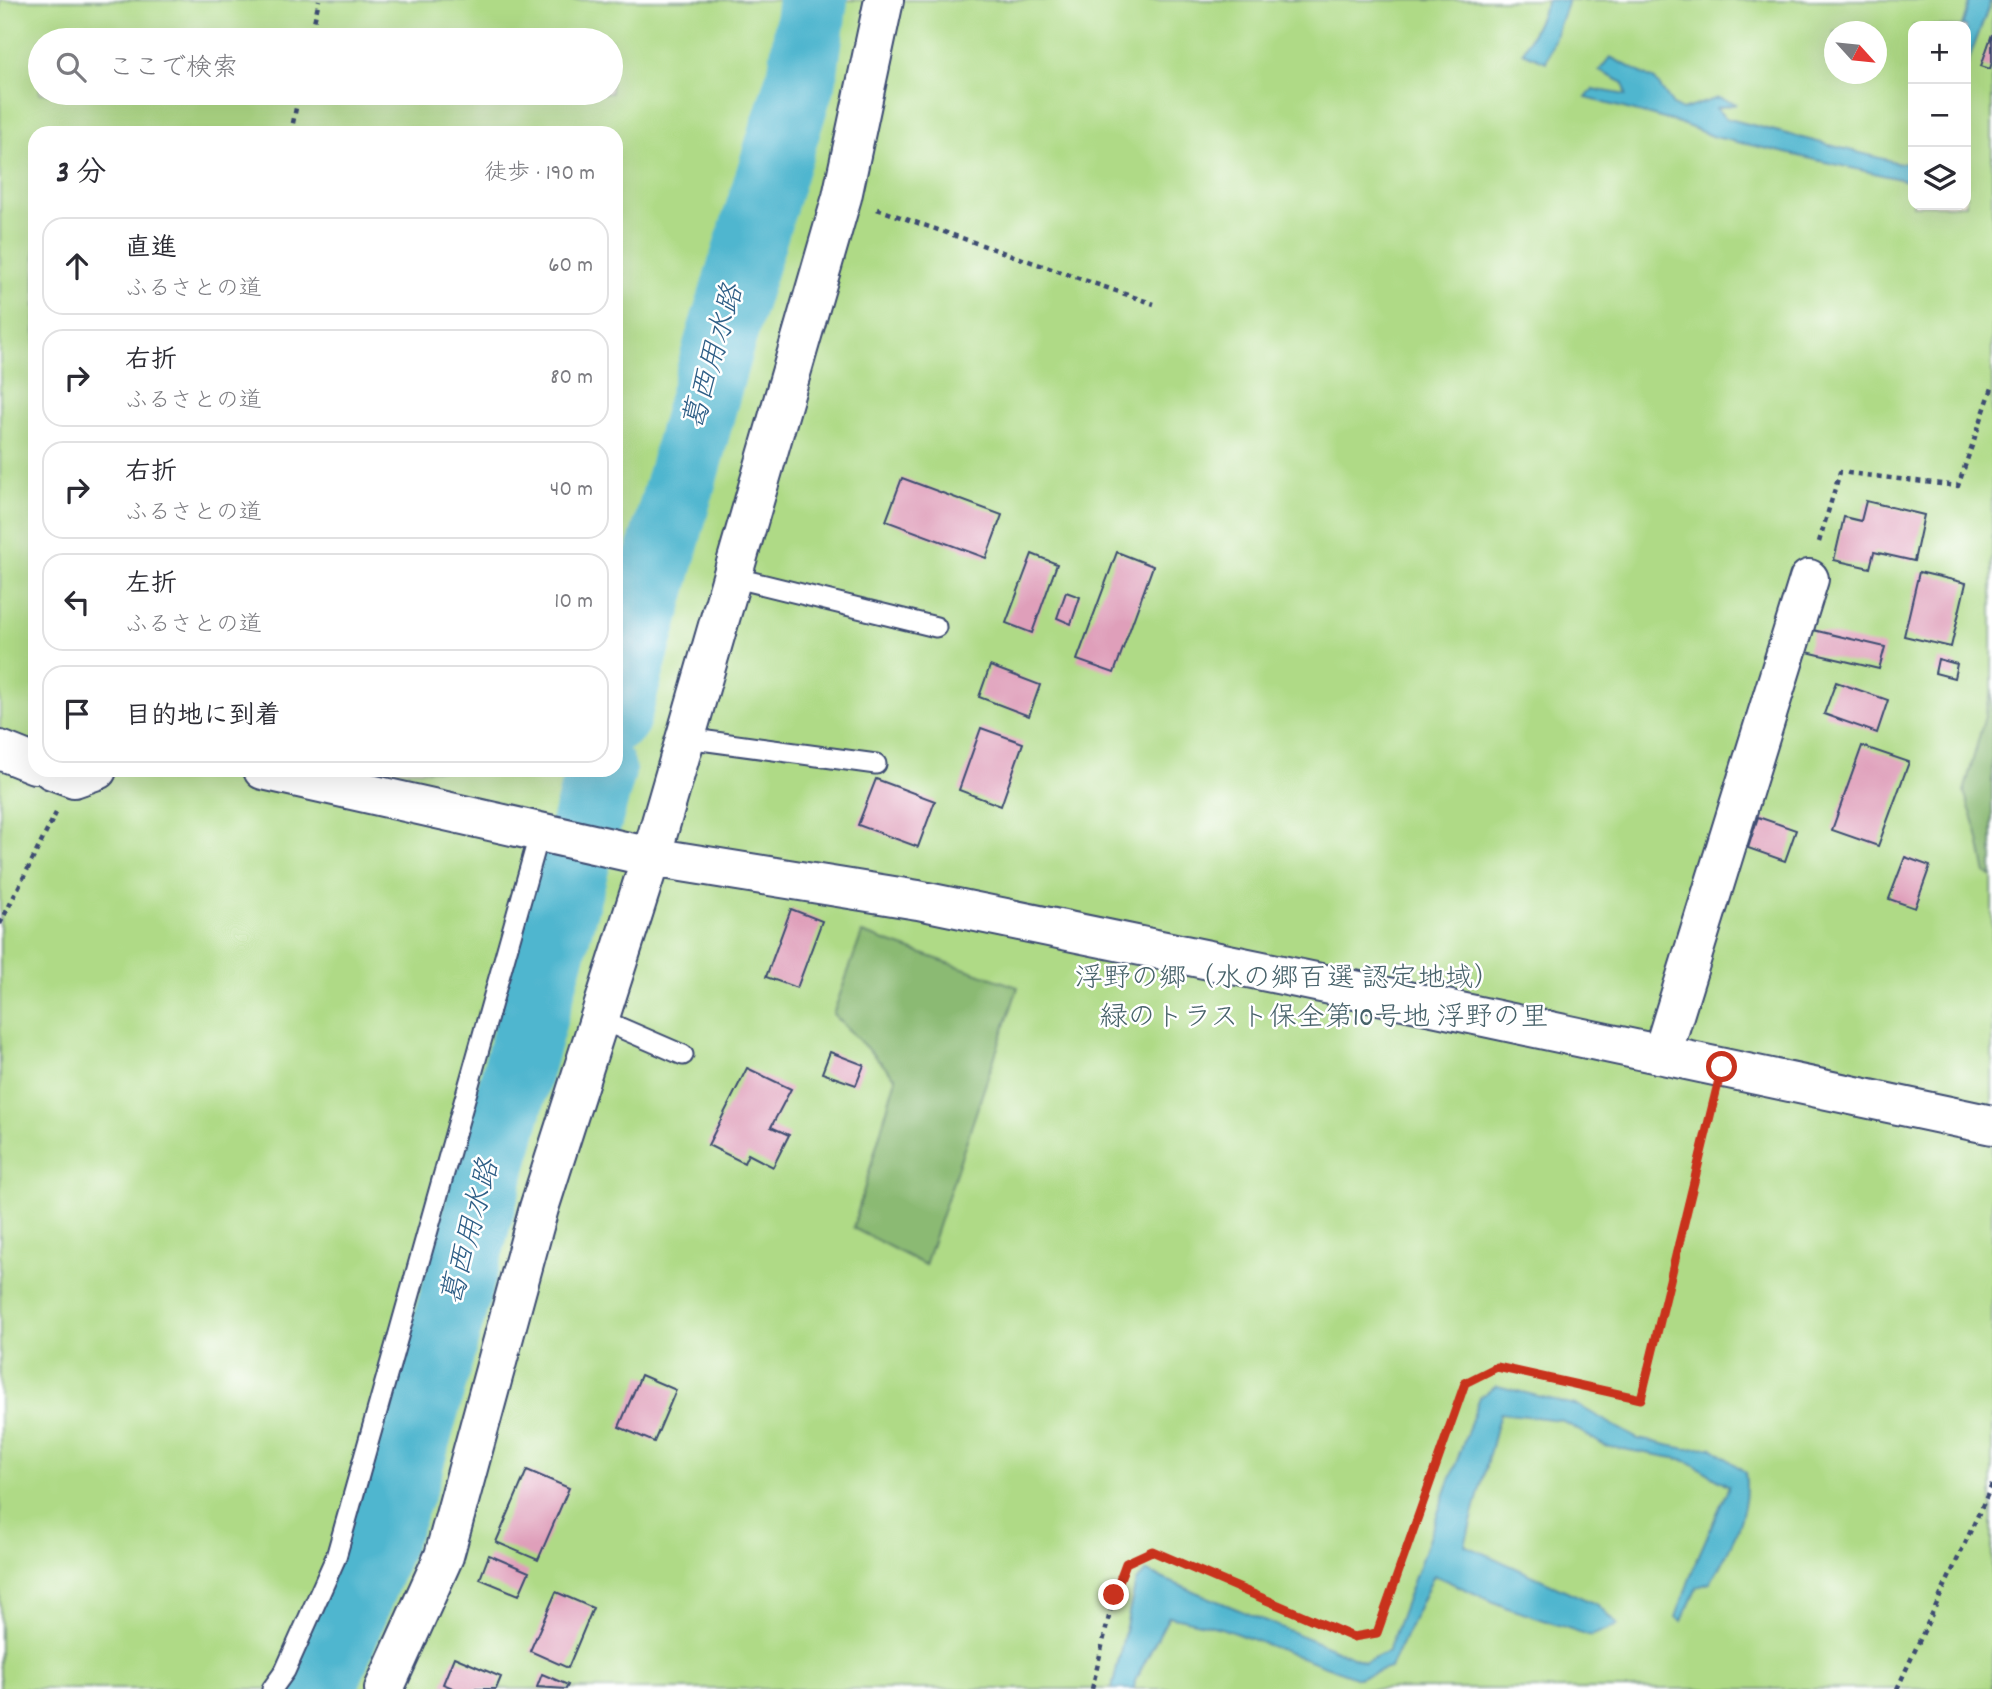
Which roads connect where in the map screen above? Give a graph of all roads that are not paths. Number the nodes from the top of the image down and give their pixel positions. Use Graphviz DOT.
graph roads {
  1 [pos="884,0"];
  2 [pos="732,577"];
  3 [pos="1809,579"];
  4 [pos="936,627"];
  5 [pos="686,738"];
  6 [pos="0,751"];
  7 [pos="28,761"];
  8 [pos="876,764"];
  9 [pos="295,777"];
  10 [pos="547,833"];
  11 [pos="640,854"];
  12 [pos="600,1019"];
  13 [pos="1662,1054"];
  14 [pos="683,1055"];
  15 [pos="1992,1125"];
  16 [pos="272,1689"];
  17 [pos="384,1689"];
  1 -- 2 [label="street"];
  2 -- 4 [label="lane"];
  2 -- 5 [label="street"];
  3 -- 13 [label="street"];
  5 -- 8 [label="lane"];
  5 -- 11 [label="street"];
  6 -- 7 [label="street"];
  9 -- 10 [label="street"];
  10 -- 11 [label="street"];
  10 -- 16 [label="lane"];
  11 -- 12 [label="street"];
  11 -- 13 [label="street"];
  12 -- 14 [label="lane"];
  12 -- 17 [label="street"];
  13 -- 15 [label="street"];
}
